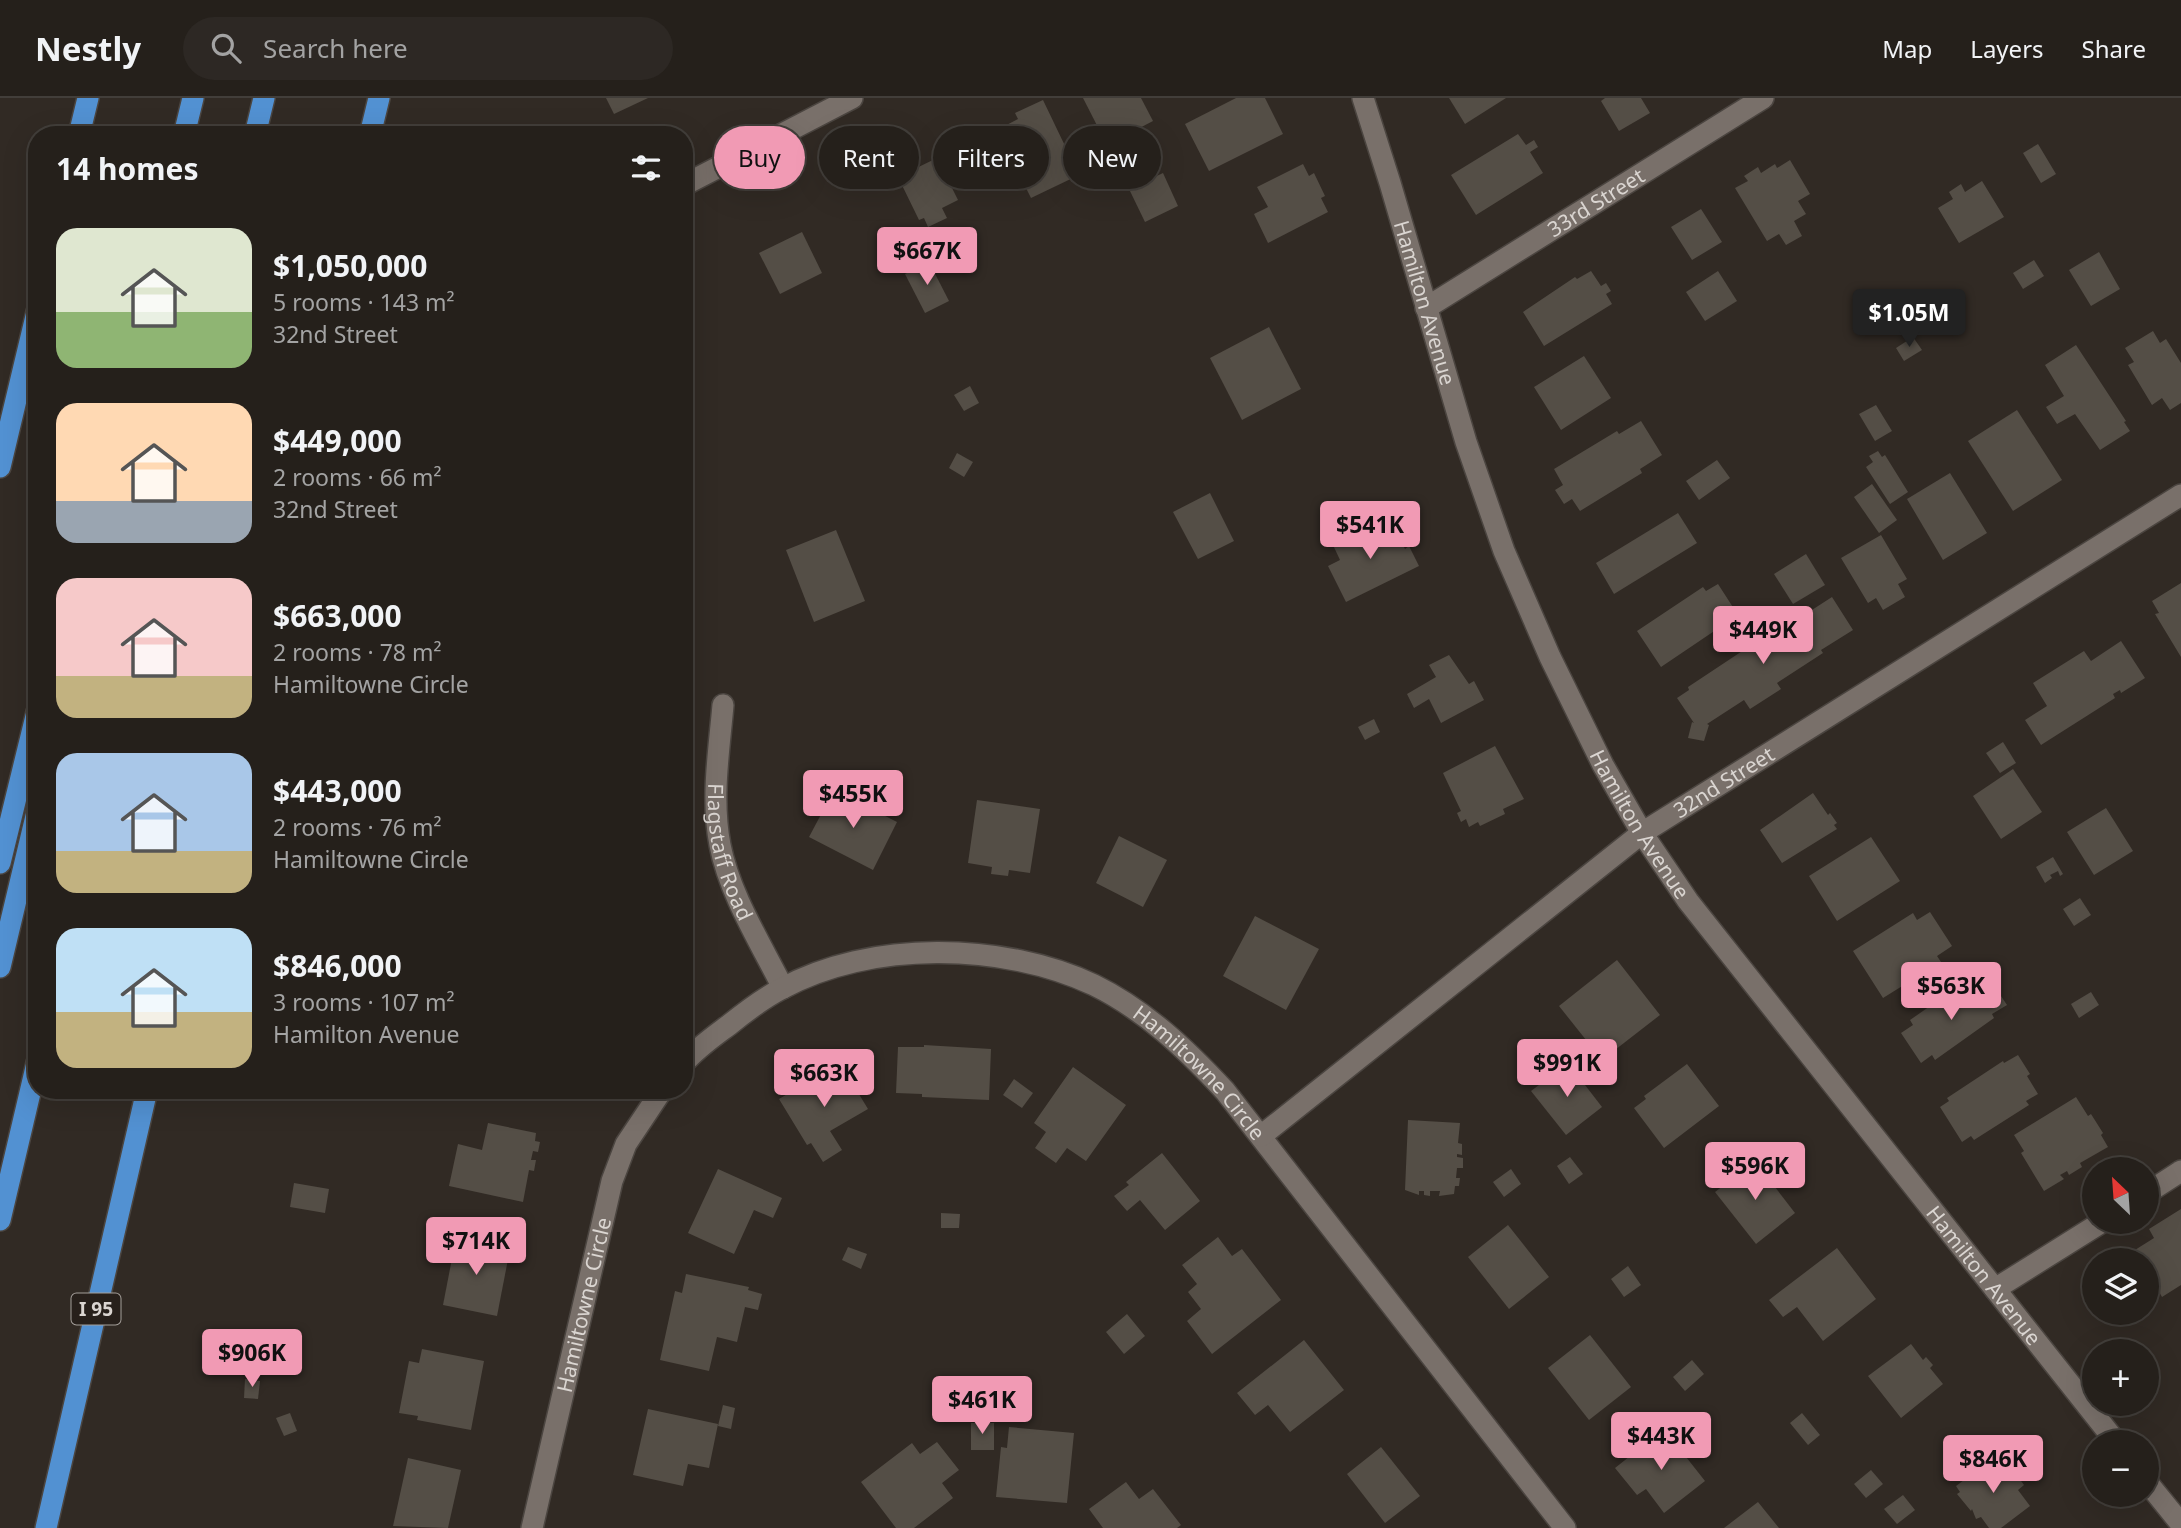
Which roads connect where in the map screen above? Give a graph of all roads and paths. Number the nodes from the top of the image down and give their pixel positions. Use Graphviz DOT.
graph roads {
  1 [pos="88,98"];
  2 [pos="192,98"];
  3 [pos="264,98"];
  4 [pos="379,98"];
  5 [pos="852,98"];
  6 [pos="1363,98"];
  7 [pos="1763,98"];
  8 [pos="81,126"];
  9 [pos="186,126"];
  10 [pos="257,126"];
  11 [pos="372,126"];
  12 [pos="693,180"];
  13 [pos="1426,309"];
  14 [pos="28,350"];
  15 [pos="0,467"];
  16 [pos="2181,495"];
  17 [pos="723,705"];
  18 [pos="28,749"];
  19 [pos="1642,833"];
  20 [pos="28,849"];
  21 [pos="0,863"];
  22 [pos="0,967"];
  23 [pos="783,988"];
  24 [pos="693,1053"];
  25 [pos="29,1099"];
  26 [pos="145,1099"];
  27 [pos="656,1099"];
  28 [pos="1261,1136"];
  29 [pos="2181,1171"];
  30 [pos="2160,1185"];
  31 [pos="0,1220"];
  32 [pos="2083,1234"];
  33 [pos="1995,1289"];
  34 [pos="2107,1430"];
  35 [pos="2159,1497"];
  36 [pos="2181,1524"];
  37 [pos="46,1528"];
  38 [pos="531,1528"];
  39 [pos="1566,1528"];
  1 -- 8 [label="highway"];
  2 -- 9 [label="highway"];
  3 -- 10 [label="highway"];
  4 -- 11 [label="highway"];
  5 -- 12 [label="street"];
  6 -- 13 [label="street, Hamilton Avenue"];
  7 -- 13 [label="street, 33rd Street"];
  13 -- 19 [label="street, Hamilton Avenue"];
  14 -- 15 [label="highway"];
  16 -- 19 [label="street, 32nd Street"];
  17 -- 23 [label="street, Flagstaff Road"];
  18 -- 21 [label="highway"];
  19 -- 28 [label="street, 32nd Street"];
  19 -- 33 [label="street, Hamilton Avenue"];
  20 -- 22 [label="highway"];
  23 -- 24 [label="street, Hamiltowne Circle"];
  23 -- 28 [label="street, Hamiltowne Circle"];
  25 -- 31 [label="highway"];
  26 -- 37 [label="highway, I 95"];
  27 -- 38 [label="street, Hamiltowne Circle"];
  28 -- 39 [label="street, Hamiltowne Circle"];
  29 -- 30 [label="street"];
  32 -- 33 [label="street"];
  33 -- 34 [label="street, Hamilton Avenue"];
  35 -- 36 [label="street"];
}
